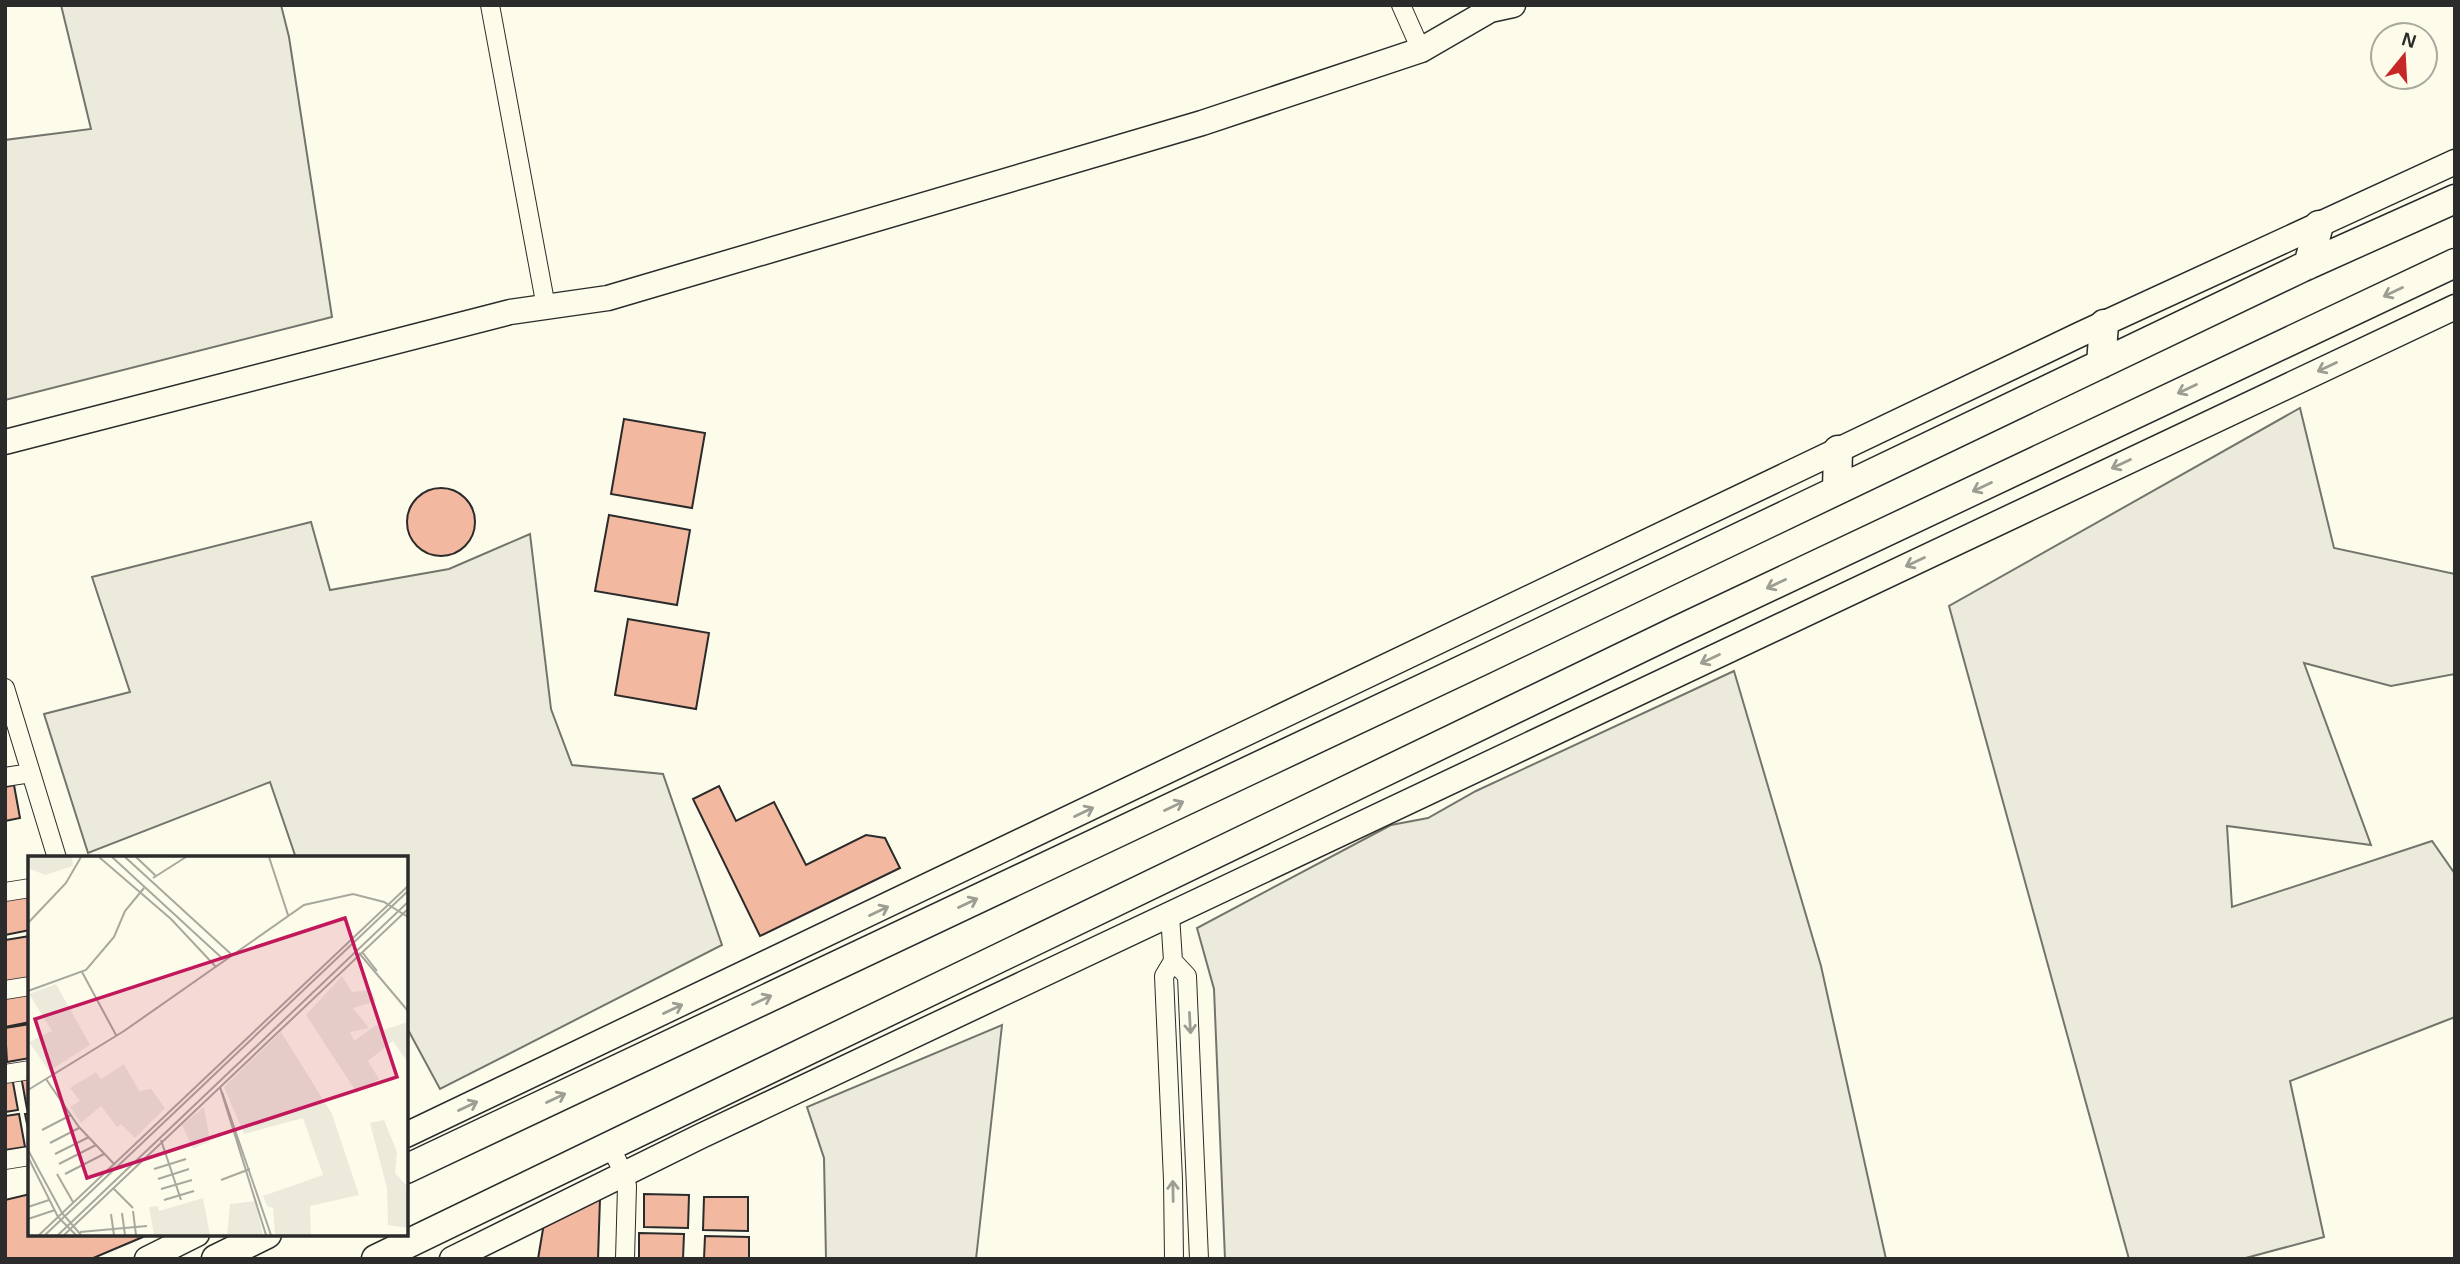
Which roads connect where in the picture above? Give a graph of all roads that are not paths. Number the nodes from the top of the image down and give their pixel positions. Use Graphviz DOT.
graph roads {
  1 [pos="491,5"];
  2 [pos="1401,5"];
  3 [pos="1497,7"];
  4 [pos="1421,50"];
  5 [pos="2455,162"];
  6 [pos="2455,199"];
  7 [pos="2319,225"];
  8 [pos="2455,263"];
  9 [pos="2308,265"];
  10 [pos="546,306"];
  11 [pos="2455,307"];
  12 [pos="2104,324"];
  13 [pos="2101,364"];
  14 [pos="5,442"];
  15 [pos="1838,450"];
  16 [pos="1837,491"];
  17 [pos="5,688"];
  18 [pos="31,773"];
  19 [pos="5,777"];
  20 [pos="56,856"];
  21 [pos="28,887"];
  22 [pos="5,892"];
  23 [pos="1170,915"];
  24 [pos="1173,961"];
  25 [pos="28,986"];
  26 [pos="5,990"];
  27 [pos="28,1070"];
  28 [pos="5,1074"];
  29 [pos="408,1134"];
  30 [pos="610,1146"];
  31 [pos="28,1156"];
  32 [pos="5,1160"];
  33 [pos="408,1168"];
  34 [pos="624,1174"];
  35 [pos="193,1236"];
  36 [pos="261,1236"];
  37 [pos="227,1247"];
  38 [pos="146,1259"];
  39 [pos="376,1259"];
  40 [pos="452,1259"];
  41 [pos="625,1259"];
  42 [pos="1174,1259"];
  43 [pos="1199,1259"];
  1 -- 10 [label="street"];
  2 -- 4 [label="street"];
  3 -- 4 [label="street"];
  4 -- 10 [label="street"];
  5 -- 7 [label="street"];
  6 -- 9 [label="main road"];
  7 -- 9 [label="main road"];
  7 -- 12 [label="street"];
  8 -- 30 [label="main road, one-way"];
  9 -- 13 [label="main road"];
  10 -- 14 [label="street"];
  11 -- 23 [label="street, one-way"];
  12 -- 13 [label="main road"];
  12 -- 15 [label="street"];
  13 -- 16 [label="main road"];
  15 -- 16 [label="main road"];
  29 -- 15 [label="street, one-way"];
  33 -- 16 [label="main road, one-way"];
  17 -- 18 [label="street"];
  18 -- 19 [label="street"];
  18 -- 20 [label="street"];
  21 -- 22 [label="street"];
  23 -- 24 [label="street"];
  23 -- 34 [label="street"];
  42 -- 24 [label="street, one-way"];
  24 -- 43 [label="street, one-way"];
  25 -- 26 [label="street"];
  27 -- 28 [label="street"];
  30 -- 34 [label="street"];
  30 -- 39 [label="main road"];
  31 -- 32 [label="street"];
  34 -- 40 [label="street"];
  34 -- 41 [label="street"];
  35 -- 38 [label="street"];
  36 -- 37 [label="main road"];
}
